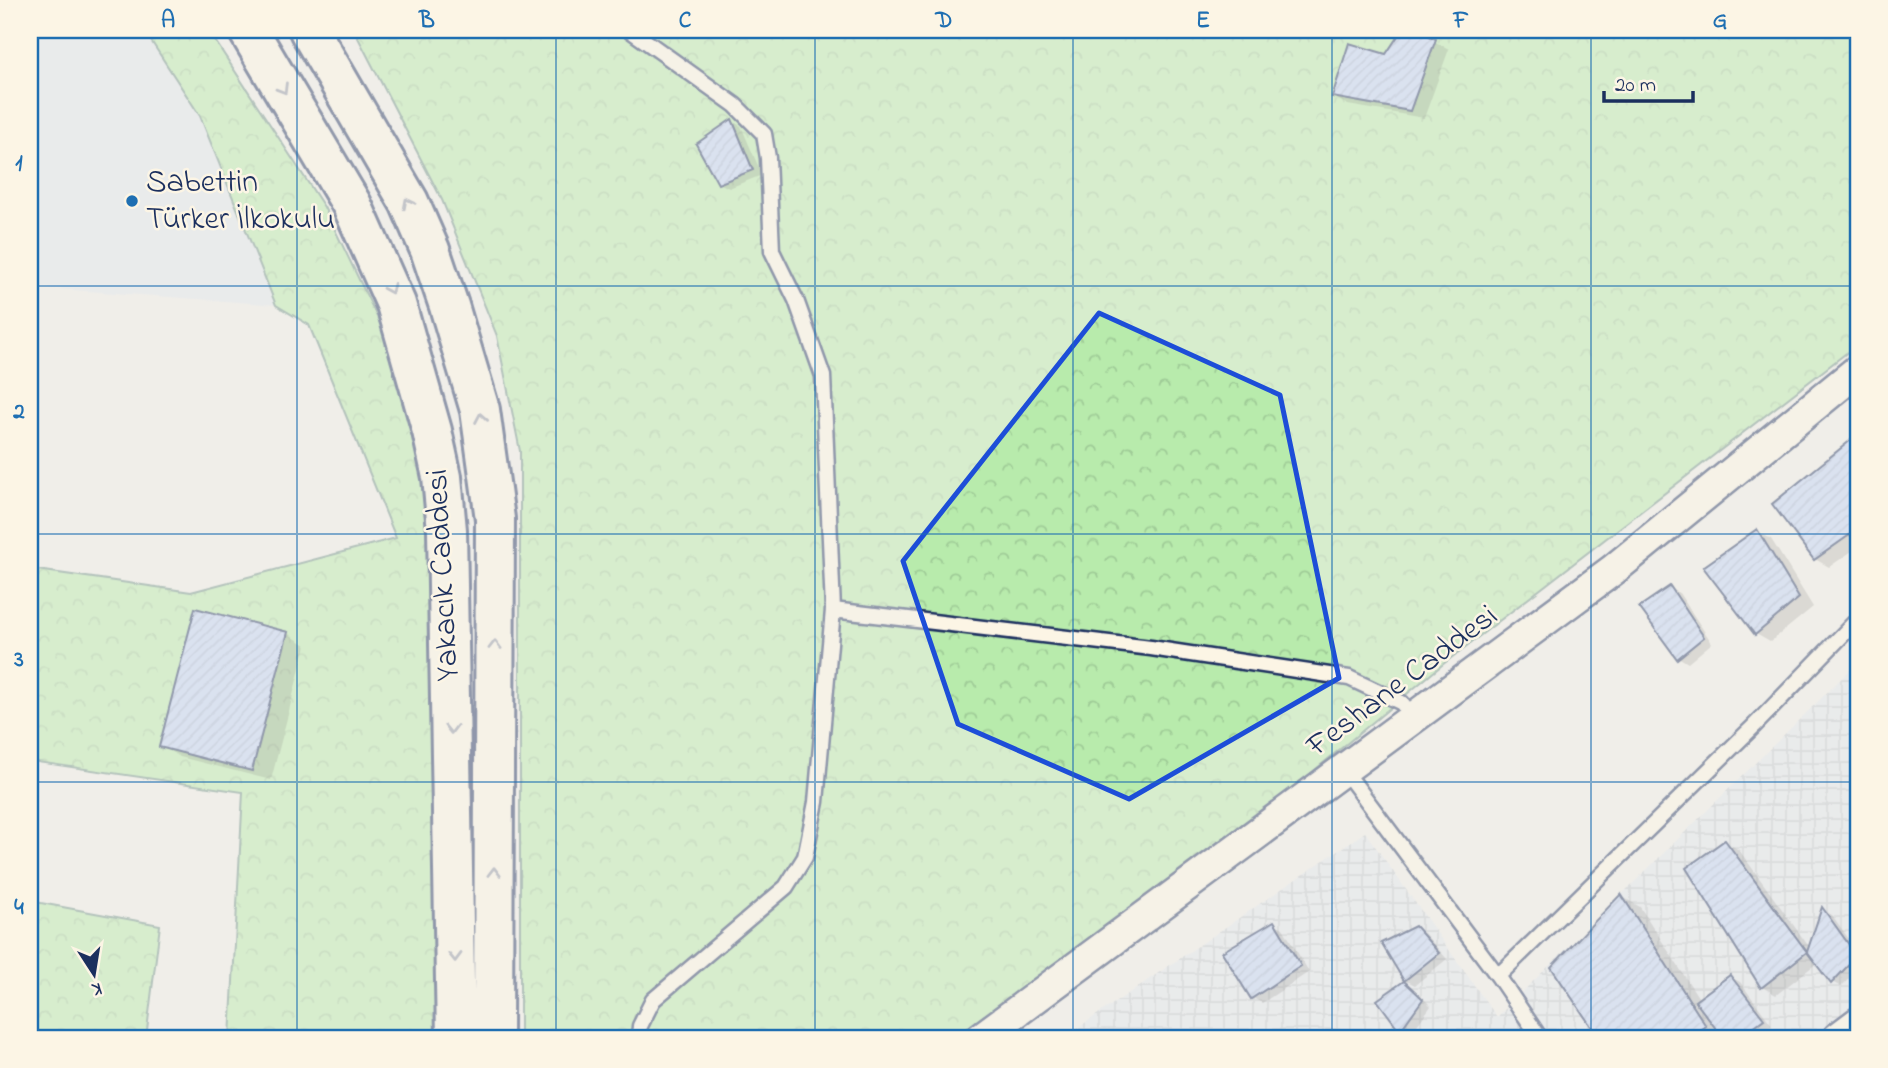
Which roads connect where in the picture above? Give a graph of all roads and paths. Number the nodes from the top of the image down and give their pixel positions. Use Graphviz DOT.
graph roads {
  1 [pos="248,30"];
  2 [pos="309,30"];
  3 [pos="630,30"];
  4 [pos="1858,370"];
  5 [pos="833,610"];
  6 [pos="1858,619"];
  7 [pos="1413,718"];
  8 [pos="1344,770"];
  9 [pos="1498,976"];
  10 [pos="1858,1023"];
  11 [pos="456,1038"];
  12 [pos="494,1038"];
  13 [pos="639,1038"];
  14 [pos="981,1038"];
  15 [pos="1540,1038"];
  16 [pos="1838,1038"];
  1 -- 11 [label="main road, Yakacık Caddesi, one-way"];
  12 -- 2 [label="main road, Yakacık Caddesi, one-way"];
  3 -- 5 [label="lane"];
  4 -- 7 [label="street, Feshane Caddesi"];
  5 -- 7 [label="lane"];
  5 -- 13 [label="lane"];
  6 -- 9 [label="lane"];
  7 -- 8 [label="street, Feshane Caddesi"];
  8 -- 9 [label="lane"];
  8 -- 14 [label="street, Feshane Caddesi"];
  9 -- 15 [label="lane"];
  10 -- 16 [label="street"];
}
